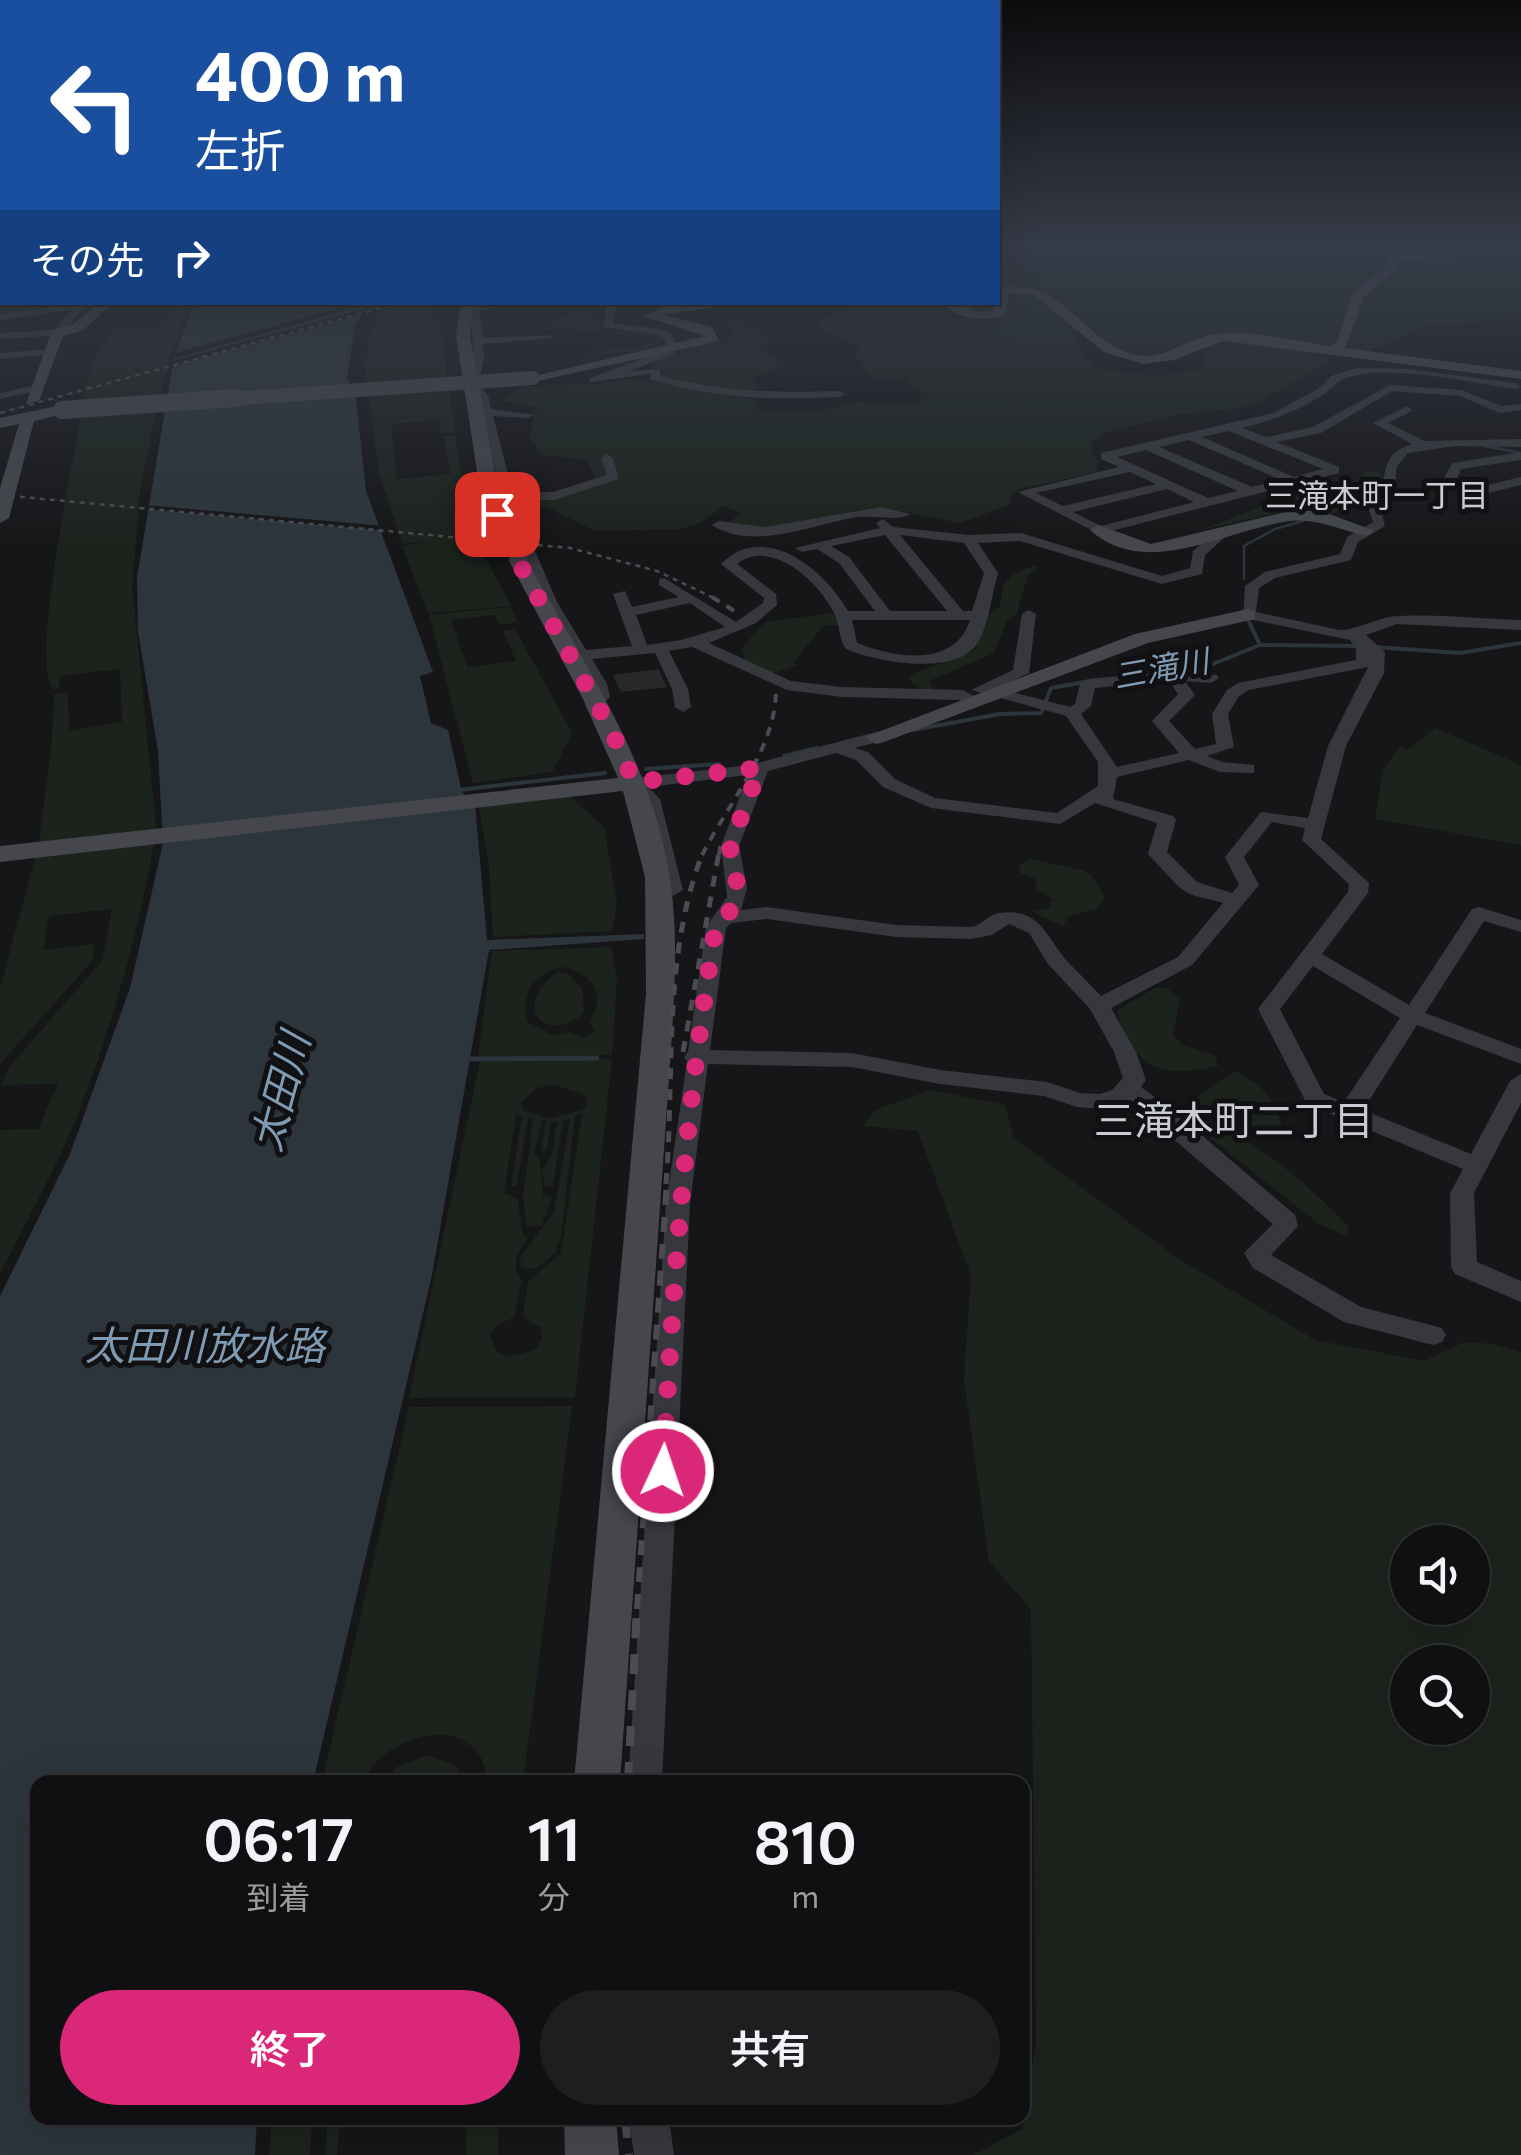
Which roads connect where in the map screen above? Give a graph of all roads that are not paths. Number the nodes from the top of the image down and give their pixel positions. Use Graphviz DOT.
graph roads {
  1 [pos="670,346"];
  2 [pos="52,347"];
  3 [pos="466,347"];
  4 [pos="478,347"];
  5 [pos="668,347"];
  6 [pos="1106,347"];
  7 [pos="1196,347"];
  8 [pos="1290,347"];
  9 [pos="1338,347"];
  10 [pos="1330,351"];
  11 [pos="50,352"];
  12 [pos="0,356"];
  13 [pos="479,357"];
  14 [pos="605,362"];
  15 [pos="1388,370"];
  16 [pos="1520,384"];
  17 [pos="477,386"];
  18 [pos="1408,386"];
  19 [pos="838,394"];
  20 [pos="0,396"];
  21 [pos="1346,400"];
  22 [pos="1367,403"];
  23 [pos="1430,403"];
  24 [pos="1521,407"];
  25 [pos="41,408"];
  26 [pos="1408,409"];
  27 [pos="492,412"];
  28 [pos="1477,413"];
  29 [pos="528,415"];
  30 [pos="0,424"];
  31 [pos="1452,426"];
  32 [pos="1230,427"];
  33 [pos="493,430"];
  34 [pos="1189,436"];
  35 [pos="1406,436"];
  36 [pos="1265,442"];
  37 [pos="1469,443"];
  38 [pos="1521,443"];
  39 [pos="1147,446"];
  40 [pos="1423,446"];
  41 [pos="7,454"];
  42 [pos="1521,456"];
  43 [pos="607,458"];
  44 [pos="1488,460"];
  45 [pos="1131,468"];
  46 [pos="1294,481"];
  47 [pos="1521,481"];
  48 [pos="1168,485"];
  49 [pos="1252,492"];
  50 [pos="490,497"];
  51 [pos="1207,504"];
  52 [pos="1,508"];
  53 [pos="1060,511"];
  54 [pos="874,513"];
  55 [pos="904,514"];
  56 [pos="719,525"];
  57 [pos="888,530"];
  58 [pos="1100,530"];
  59 [pos="1366,531"];
  60 [pos="1224,532"];
  61 [pos="969,539"];
  62 [pos="820,544"];
  63 [pos="802,548"];
  64 [pos="664,582"];
  65 [pos="620,594"];
  66 [pos="692,598"];
  67 [pos="627,613"];
  68 [pos="1029,614"];
  69 [pos="843,615"];
  70 [pos="1248,615"];
  71 [pos="886,616"];
  72 [pos="958,616"];
  73 [pos="978,616"];
  74 [pos="558,624"];
  75 [pos="1521,625"];
  76 [pos="733,626"];
  77 [pos="1347,635"];
  78 [pos="694,642"];
  79 [pos="650,648"];
  80 [pos="583,655"];
  81 [pos="1173,676"];
  82 [pos="1211,678"];
  83 [pos="994,692"];
  84 [pos="967,697"];
  85 [pos="596,701"];
  86 [pos="683,706"];
  87 [pos="1072,713"];
  88 [pos="876,736"];
  89 [pos="836,747"];
  90 [pos="1188,753"];
  91 [pos="760,768"];
  92 [pos="1248,770"];
  93 [pos="1106,782"];
  94 [pos="626,784"];
  95 [pos="1313,824"];
  96 [pos="5,854"];
  97 [pos="673,890"];
  98 [pos="1235,901"];
  99 [pos="729,916"];
  100 [pos="1521,926"];
  101 [pos="1312,957"];
  102 [pos="1098,1006"];
  103 [pos="1412,1016"];
  104 [pos="695,1057"];
  105 [pos="1521,1057"];
  106 [pos="1521,1081"];
  107 [pos="1128,1090"];
  108 [pos="1349,1114"];
  109 [pos="1475,1165"];
  110 [pos="1521,1292"];
  111 [pos="1432,1335"];
  112 [pos="598,1775"];
  113 [pos="645,1775"];
  114 [pos="590,2125"];
  115 [pos="650,2125"];
  116 [pos="592,2155"];
  117 [pos="654,2155"];
  1 -- 19 [label="street"];
  2 -- 11 [label="street"];
  3 -- 17 [label="street"];
  4 -- 13 [label="street"];
  5 -- 14 [label="street"];
  6 -- 7 [label="street"];
  8 -- 10 [label="street"];
  9 -- 10 [label="street"];
  10 -- 16 [label="street"];
  11 -- 12 [label="street"];
  11 -- 25 [label="street"];
  13 -- 17 [label="street"];
  13 -- 27 [label="street"];
  14 -- 17 [label="street"];
  14 -- 25 [label="street, bridge"];
  15 -- 16 [label="street"];
  15 -- 18 [label="street"];
  15 -- 32 [label="street"];
  17 -- 25 [label="street, bridge"];
  17 -- 33 [label="street"];
  17 -- 50 [label="street"];
  18 -- 22 [label="street"];
  18 -- 23 [label="street"];
  18 -- 24 [label="street"];
  20 -- 25 [label="street"];
  21 -- 22 [label="street"];
  22 -- 23 [label="street"];
  22 -- 36 [label="street"];
  23 -- 28 [label="street"];
  25 -- 30 [label="street"];
  25 -- 41 [label="street"];
  26 -- 35 [label="street"];
  27 -- 29 [label="street"];
  27 -- 33 [label="street"];
  31 -- 35 [label="street"];
  32 -- 34 [label="street"];
  32 -- 36 [label="street"];
  33 -- 50 [label="street"];
  34 -- 39 [label="street"];
  34 -- 46 [label="street"];
  35 -- 40 [label="street"];
  36 -- 46 [label="street"];
  37 -- 38 [label="street"];
  37 -- 40 [label="street"];
  37 -- 44 [label="street"];
  39 -- 45 [label="street"];
  39 -- 49 [label="street"];
  40 -- 59 [label="street"];
  41 -- 52 [label="street"];
  42 -- 44 [label="street"];
  43 -- 50 [label="street"];
  44 -- 47 [label="street"];
  45 -- 48 [label="street"];
  45 -- 53 [label="street"];
  46 -- 49 [label="street"];
  48 -- 51 [label="street"];
  48 -- 53 [label="street"];
  49 -- 51 [label="street"];
  50 -- 74 [label="street"];
  51 -- 58 [label="street"];
  53 -- 58 [label="street"];
  54 -- 55 [label="street"];
  54 -- 56 [label="street"];
  54 -- 57 [label="street"];
  57 -- 61 [label="street"];
  57 -- 62 [label="street"];
  57 -- 72 [label="street"];
  58 -- 60 [label="street"];
  59 -- 60 [label="street"];
  59 -- 70 [label="street"];
  60 -- 61 [label="street"];
  61 -- 73 [label="street"];
  62 -- 63 [label="street"];
  62 -- 71 [label="street"];
  64 -- 66 [label="street"];
  65 -- 67 [label="street"];
  66 -- 67 [label="street"];
  66 -- 76 [label="street"];
  67 -- 79 [label="street"];
  68 -- 84 [label="street"];
  69 -- 71 [label="street"];
  69 -- 73 [label="street"];
  69 -- 76 [label="street"];
  70 -- 77 [label="street"];
  70 -- 83 [label="street"];
  71 -- 72 [label="street"];
  72 -- 73 [label="street"];
  74 -- 80 [label="street"];
  74 -- 85 [label="street"];
  75 -- 77 [label="street"];
  76 -- 78 [label="street"];
  77 -- 90 [label="street"];
  77 -- 95 [label="street"];
  78 -- 79 [label="street"];
  78 -- 84 [label="street"];
  79 -- 80 [label="street"];
  79 -- 86 [label="street"];
  80 -- 85 [label="street"];
  81 -- 82 [label="street"];
  81 -- 87 [label="street"];
  81 -- 90 [label="street"];
  83 -- 84 [label="street"];
  83 -- 87 [label="street"];
  84 -- 88 [label="street"];
  85 -- 94 [label="street"];
  87 -- 93 [label="street"];
  88 -- 89 [label="street"];
  89 -- 91 [label="street"];
  89 -- 93 [label="street"];
  90 -- 92 [label="street"];
  90 -- 93 [label="street"];
  91 -- 94 [label="street"];
  91 -- 99 [label="street"];
  93 -- 98 [label="street"];
  94 -- 96 [label="street"];
  94 -- 97 [label="street"];
  94 -- 112 [label="street"];
  95 -- 98 [label="street"];
  95 -- 101 [label="street"];
  98 -- 102 [label="street"];
  99 -- 102 [label="street"];
  99 -- 104 [label="street"];
  100 -- 103 [label="street"];
  101 -- 103 [label="street"];
  101 -- 108 [label="street"];
  102 -- 107 [label="street"];
  103 -- 105 [label="street"];
  103 -- 108 [label="street"];
  104 -- 107 [label="street"];
  104 -- 113 [label="street"];
  106 -- 109 [label="street"];
  107 -- 111 [label="street"];
  108 -- 109 [label="street"];
  109 -- 110 [label="street"];
  114 -- 116 [label="street"];
  115 -- 117 [label="street"];
}
